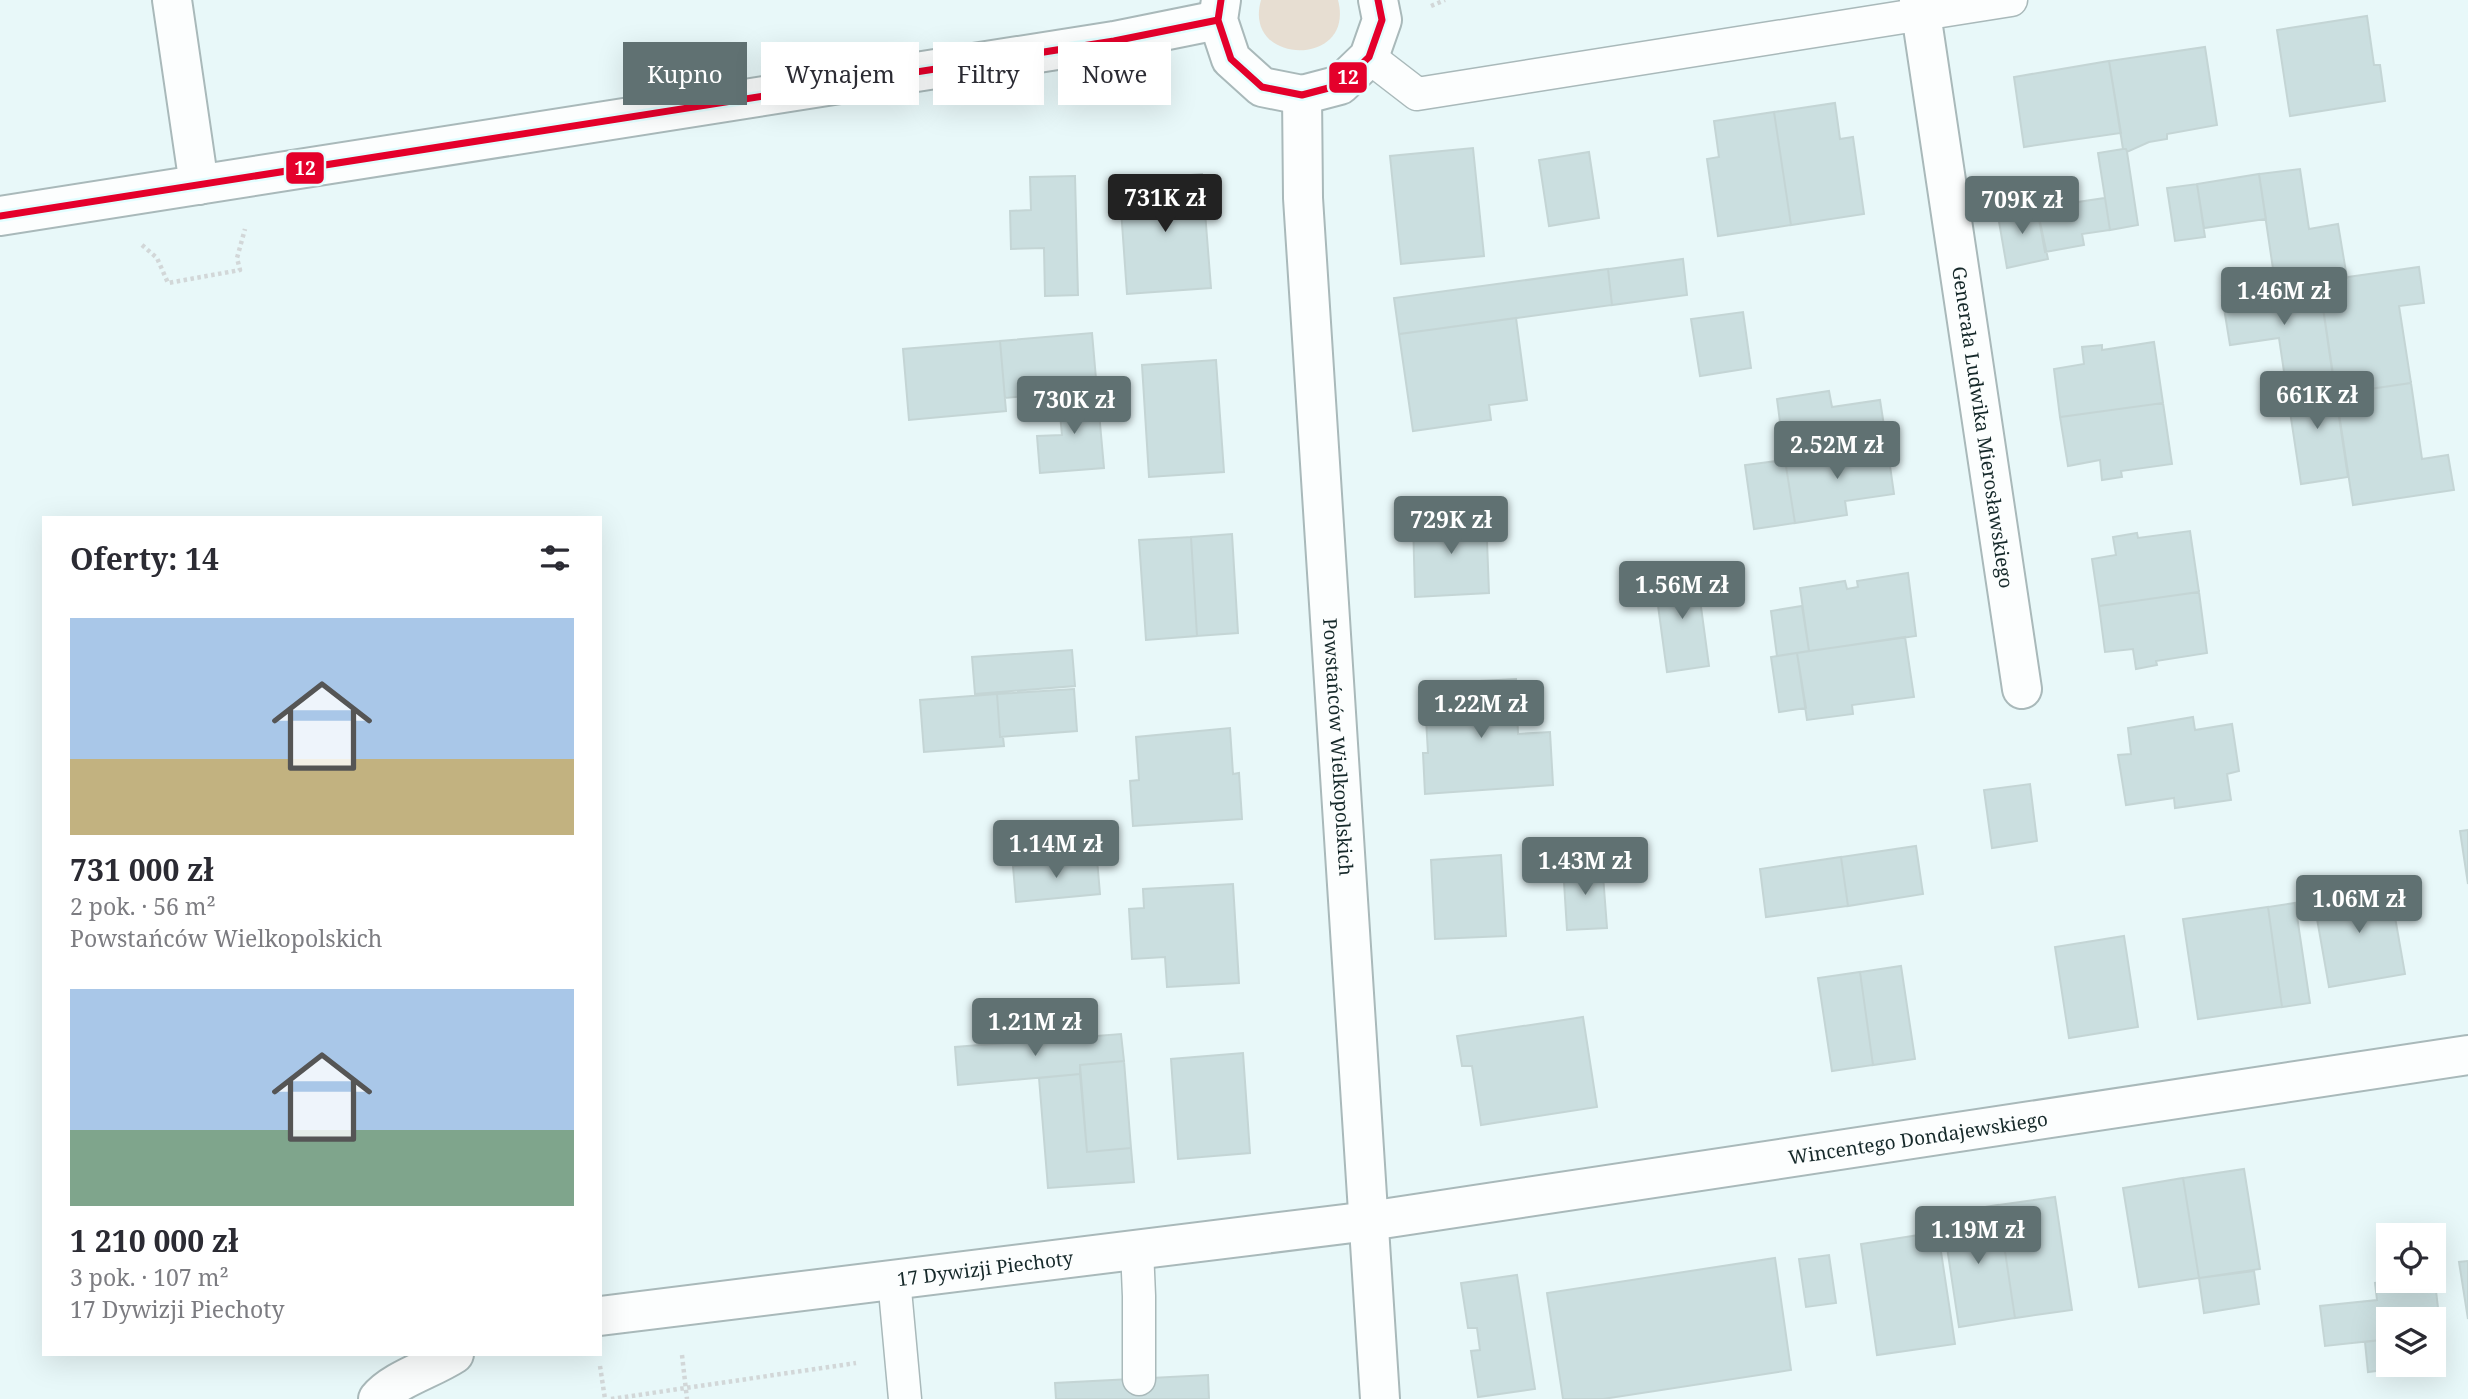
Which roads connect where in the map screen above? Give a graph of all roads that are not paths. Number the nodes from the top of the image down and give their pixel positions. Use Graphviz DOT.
graph roads {
  1 [pos="172,0"];
  2 [pos="1378,0"];
  3 [pos="2011,0"];
  4 [pos="1920,7"];
  5 [pos="1219,10"];
  6 [pos="1369,57"];
  7 [pos="1302,95"];
  8 [pos="199,185"];
  9 [pos="0,216"];
  10 [pos="2022,690"];
  11 [pos="2468,1055"];
  12 [pos="1369,1221"];
  13 [pos="1137,1249"];
  14 [pos="894,1279"];
  15 [pos="602,1316"];
  16 [pos="451,1356"];
  17 [pos="1139,1379"];
  18 [pos="377,1399"];
  19 [pos="905,1399"];
  20 [pos="1380,1399"];
  1 -- 8 [label="street"];
  2 -- 6 [label="street"];
  3 -- 4 [label="lane"];
  4 -- 6 [label="lane"];
  4 -- 10 [label="street, Generała Ludwika Mierosławskiego"];
  5 -- 7 [label="street"];
  5 -- 8 [label="street"];
  6 -- 7 [label="street"];
  7 -- 12 [label="street, Powstańców Wielkopolskich"];
  8 -- 9 [label="street"];
  11 -- 12 [label="street, Wincentego Dondajewskiego"];
  12 -- 13 [label="street, 17 Dywizji Piechoty"];
  12 -- 20 [label="street, Powstańców Wielkopolskich"];
  13 -- 14 [label="street, 17 Dywizji Piechoty"];
  13 -- 17 [label="lane"];
  14 -- 15 [label="street, 17 Dywizji Piechoty"];
  14 -- 19 [label="lane"];
  16 -- 18 [label="street"];
}
